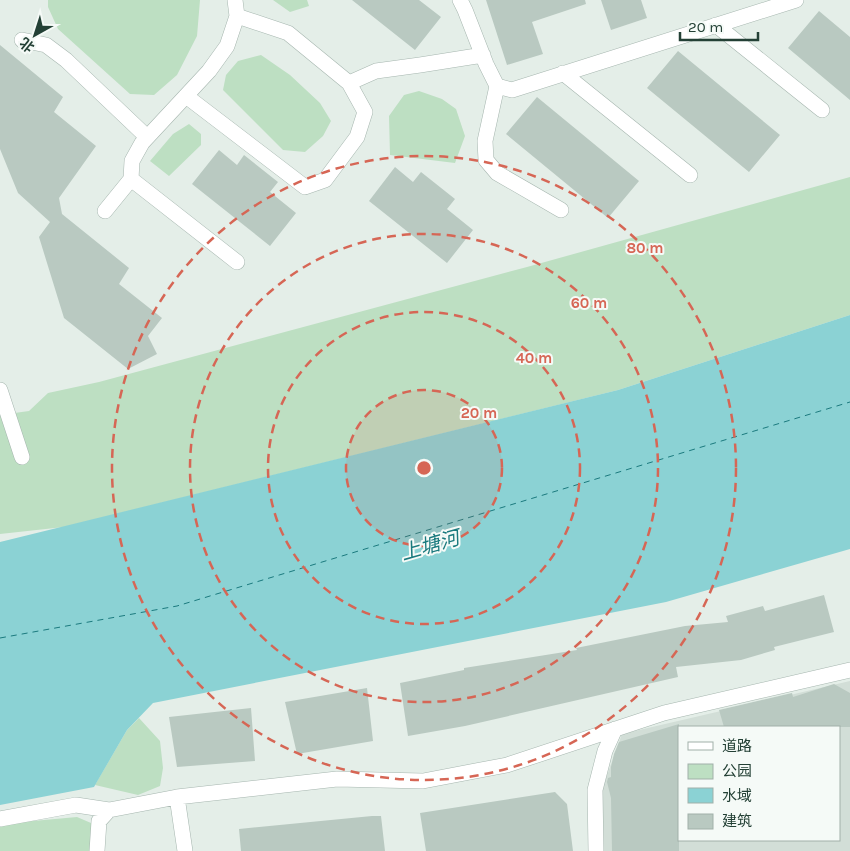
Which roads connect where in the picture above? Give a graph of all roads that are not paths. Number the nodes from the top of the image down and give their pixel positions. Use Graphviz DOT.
graph roads {
  1 [pos="235,0"];
  2 [pos="460,0"];
  3 [pos="796,0"];
  4 [pos="237,16"];
  5 [pos="716,25"];
  6 [pos="22,40"];
  7 [pos="483,55"];
  8 [pos="563,74"];
  9 [pos="349,84"];
  10 [pos="497,86"];
  11 [pos="186,96"];
  12 [pos="822,110"];
  13 [pos="147,137"];
  14 [pos="690,175"];
  15 [pos="131,179"];
  16 [pos="562,210"];
  17 [pos="105,211"];
  18 [pos="237,262"];
  19 [pos="0,390"];
  20 [pos="22,457"];
  21 [pos="850,670"];
  22 [pos="615,729"];
  23 [pos="177,797"];
  24 [pos="110,810"];
  25 [pos="0,819"];
  26 [pos="97,851"];
  27 [pos="186,851"];
  28 [pos="596,851"];
  1 -- 4 [label="street"];
  2 -- 7 [label="street"];
  3 -- 5 [label="street"];
  4 -- 9 [label="street"];
  4 -- 11 [label="street"];
  5 -- 8 [label="street"];
  5 -- 12 [label="street"];
  6 -- 13 [label="street"];
  7 -- 9 [label="street"];
  7 -- 10 [label="street"];
  8 -- 10 [label="street"];
  8 -- 14 [label="street"];
  9 -- 11 [label="street"];
  10 -- 16 [label="street"];
  11 -- 13 [label="street"];
  13 -- 15 [label="street"];
  15 -- 17 [label="street"];
  15 -- 18 [label="street"];
  19 -- 20 [label="street"];
  21 -- 22 [label="street"];
  22 -- 23 [label="street"];
  22 -- 28 [label="street"];
  23 -- 24 [label="street"];
  23 -- 27 [label="street"];
  24 -- 25 [label="street"];
  24 -- 26 [label="street"];
}
